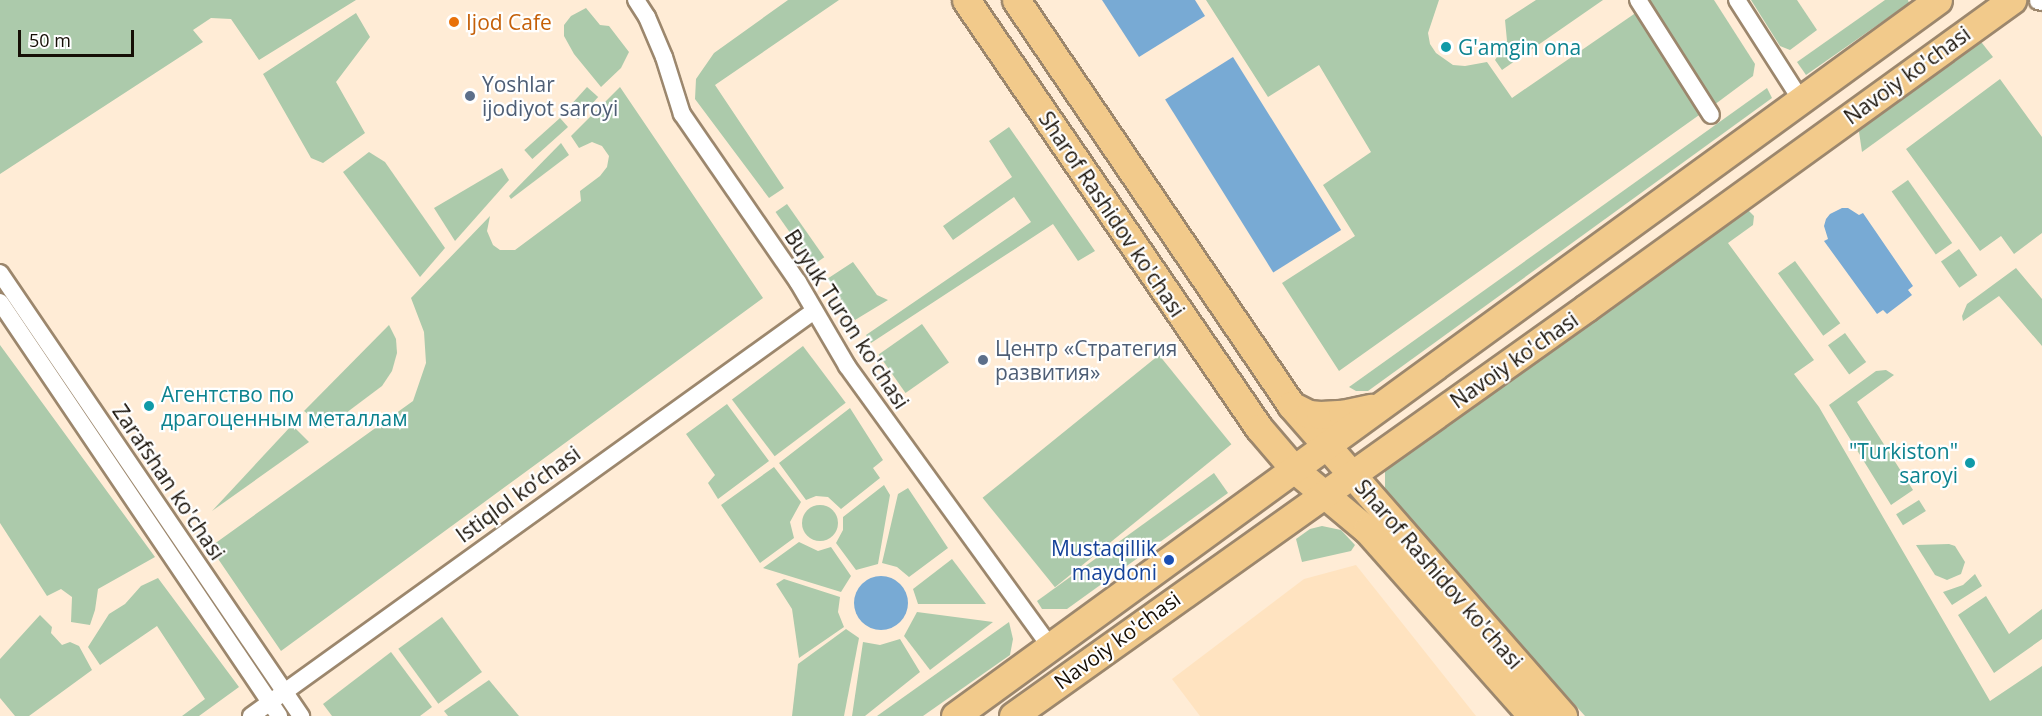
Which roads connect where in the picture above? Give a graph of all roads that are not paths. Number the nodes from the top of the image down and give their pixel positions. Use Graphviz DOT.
graph roads {
  1 [pos="636,0"];
  2 [pos="966,0"];
  3 [pos="1016,0"];
  4 [pos="1638,0"];
  5 [pos="1737,0"];
  6 [pos="1938,0"];
  7 [pos="2012,0"];
  8 [pos="1801,100"];
  9 [pos="1711,115"];
  10 [pos="1824,136"];
  11 [pos="0,273"];
  12 [pos="0,302"];
  13 [pos="814,311"];
  14 [pos="1385,403"];
  15 [pos="1291,405"];
  16 [pos="1259,428"];
  17 [pos="1326,446"];
  18 [pos="1294,469"];
  19 [pos="1352,475"];
  20 [pos="1324,494"];
  21 [pos="1250,501"];
  22 [pos="1050,646"];
  23 [pos="285,691"];
  24 [pos="274,709"];
  25 [pos="251,716"];
  26 [pos="302,716"];
  27 [pos="955,716"];
  28 [pos="1013,716"];
  29 [pos="1532,716"];
  30 [pos="1563,716"];
  1 -- 13 [label="street, Buyuk Turon ko'chasi"];
  2 -- 16 [label="main road, Sharof Rashidov ko'chasi"];
  3 -- 15 [label="main road, Sharof Rashidov ko'chasi"];
  4 -- 9 [label="street"];
  5 -- 8 [label="street"];
  6 -- 8 [label="main road, Navoiy ko'chasi"];
  7 -- 10 [label="main road, Navoiy ko'chasi"];
  8 -- 10 [label="main road"];
  8 -- 14 [label="main road, Navoiy ko'chasi"];
  10 -- 19 [label="main road, Navoiy ko'chasi"];
  11 -- 23 [label="street, Zarafshan ko'chasi"];
  12 -- 24 [label="street, Zarafshan ko'chasi"];
  13 -- 22 [label="street, Buyuk Turon ko'chasi"];
  13 -- 23 [label="street, Istiqlol ko‘chasi"];
  14 -- 15 [label="main road"];
  14 -- 17 [label="main road, Navoiy ko'chasi"];
  15 -- 17 [label="main road, Sharof Rashidov ko'chasi"];
  16 -- 18 [label="main road, Sharof Rashidov ko'chasi"];
  16 -- 21 [label="main road, Sharof Rashidov ko'chasi"];
  17 -- 18 [label="main road, Navoiy ko'chasi"];
  17 -- 19 [label="main road, Sharof Rashidov ko'chasi"];
  17 -- 20 [label="main road"];
  18 -- 20 [label="main road, Sharof Rashidov ko'chasi"];
  18 -- 21 [label="main road, Navoiy ko'chasi"];
  19 -- 20 [label="main road, Navoiy ko'chasi"];
  19 -- 30 [label="main road, Sharof Rashidov ko'chasi"];
  20 -- 28 [label="main road, Navoiy ko'chasi"];
  20 -- 29 [label="main road, Sharof Rashidov ko'chasi"];
  21 -- 22 [label="main road, Navoiy ko'chasi"];
  22 -- 27 [label="main road, Navoiy ko'chasi"];
  23 -- 24 [label="street, Istiqlol ko‘chasi"];
  23 -- 26 [label="street, Zarafshan ko'chasi"];
  24 -- 25 [label="street, Istiqlol ko‘chasi"];
}
